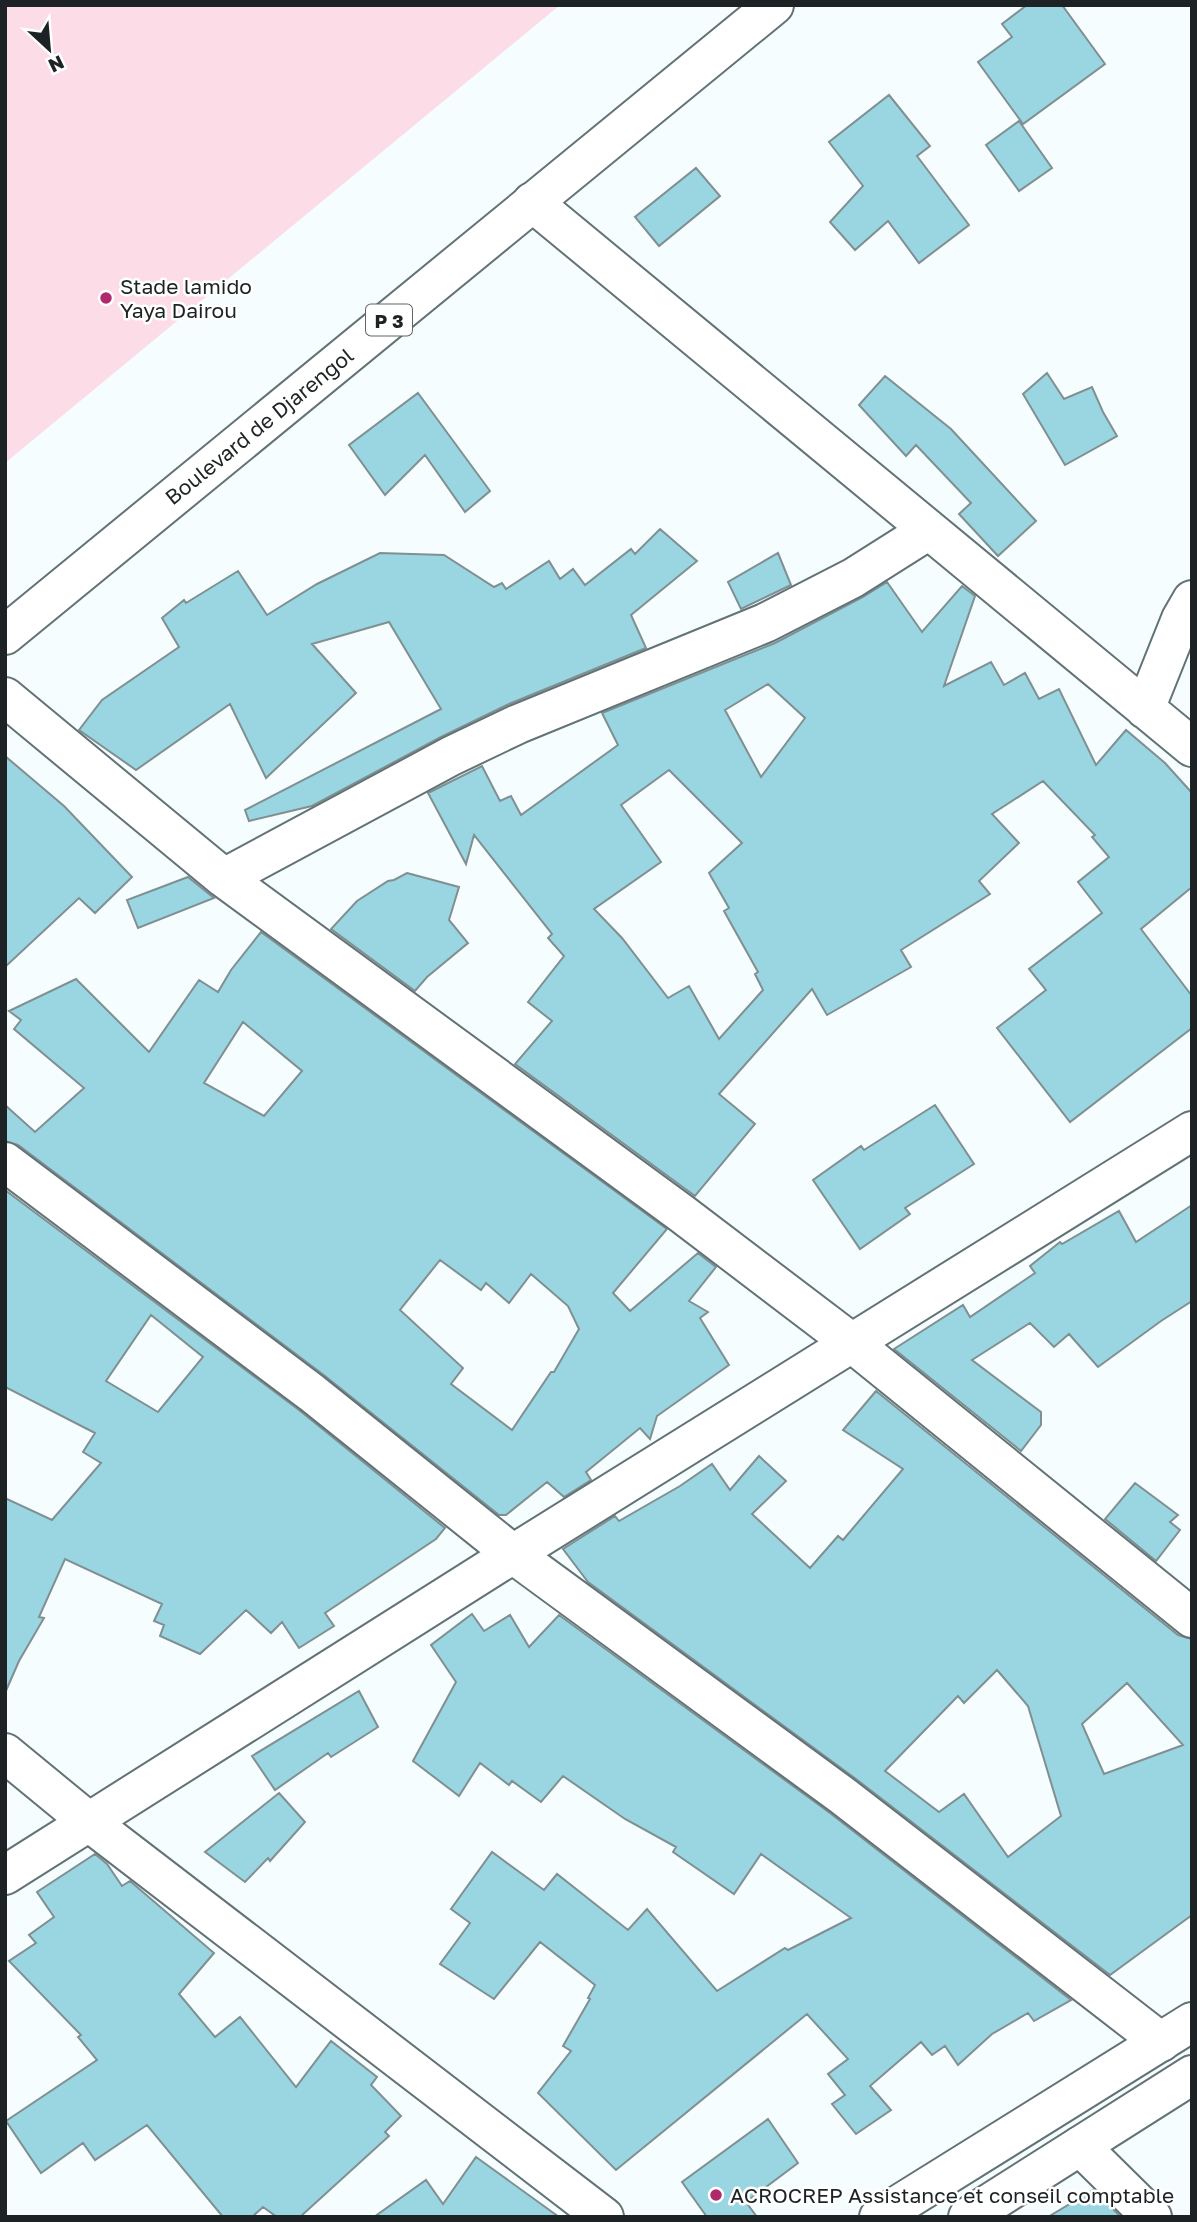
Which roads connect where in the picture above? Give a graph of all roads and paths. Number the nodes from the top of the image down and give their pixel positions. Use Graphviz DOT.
graph roads {
  1 [pos="774,5"];
  2 [pos="531,202"];
  3 [pos="929,530"];
  4 [pos="1192,600"];
  5 [pos="5,635"];
  6 [pos="5,697"];
  7 [pos="1145,709"];
  8 [pos="1192,747"];
  9 [pos="225,878"];
  10 [pos="1192,1131"];
  11 [pos="5,1162"];
  12 [pos="852,1343"];
  13 [pos="513,1554"];
  14 [pos="1192,1618"];
  15 [pos="5,1753"];
  16 [pos="89,1822"];
  17 [pos="5,1875"];
  18 [pos="1176,2032"];
  19 [pos="1192,2075"];
  20 [pos="1080,2146"];
  21 [pos="604,2217"];
  22 [pos="880,2217"];
  23 [pos="968,2217"];
  24 [pos="1152,2217"];
  1 -- 2 [label="street, Boulevard de Djarengol / P 3"];
  2 -- 3 [label="street"];
  2 -- 5 [label="street, Boulevard de Djarengol / P 3"];
  3 -- 7 [label="street"];
  3 -- 9 [label="street"];
  4 -- 7 [label="street"];
  6 -- 9 [label="street"];
  7 -- 8 [label="street"];
  9 -- 12 [label="street"];
  10 -- 12 [label="street"];
  11 -- 13 [label="street"];
  12 -- 13 [label="street"];
  12 -- 14 [label="street"];
  13 -- 16 [label="street"];
  13 -- 18 [label="street"];
  15 -- 16 [label="street"];
  16 -- 17 [label="street"];
  16 -- 21 [label="street"];
  18 -- 22 [label="street"];
  19 -- 20 [label="street"];
  20 -- 23 [label="street"];
  20 -- 24 [label="street"];
}
